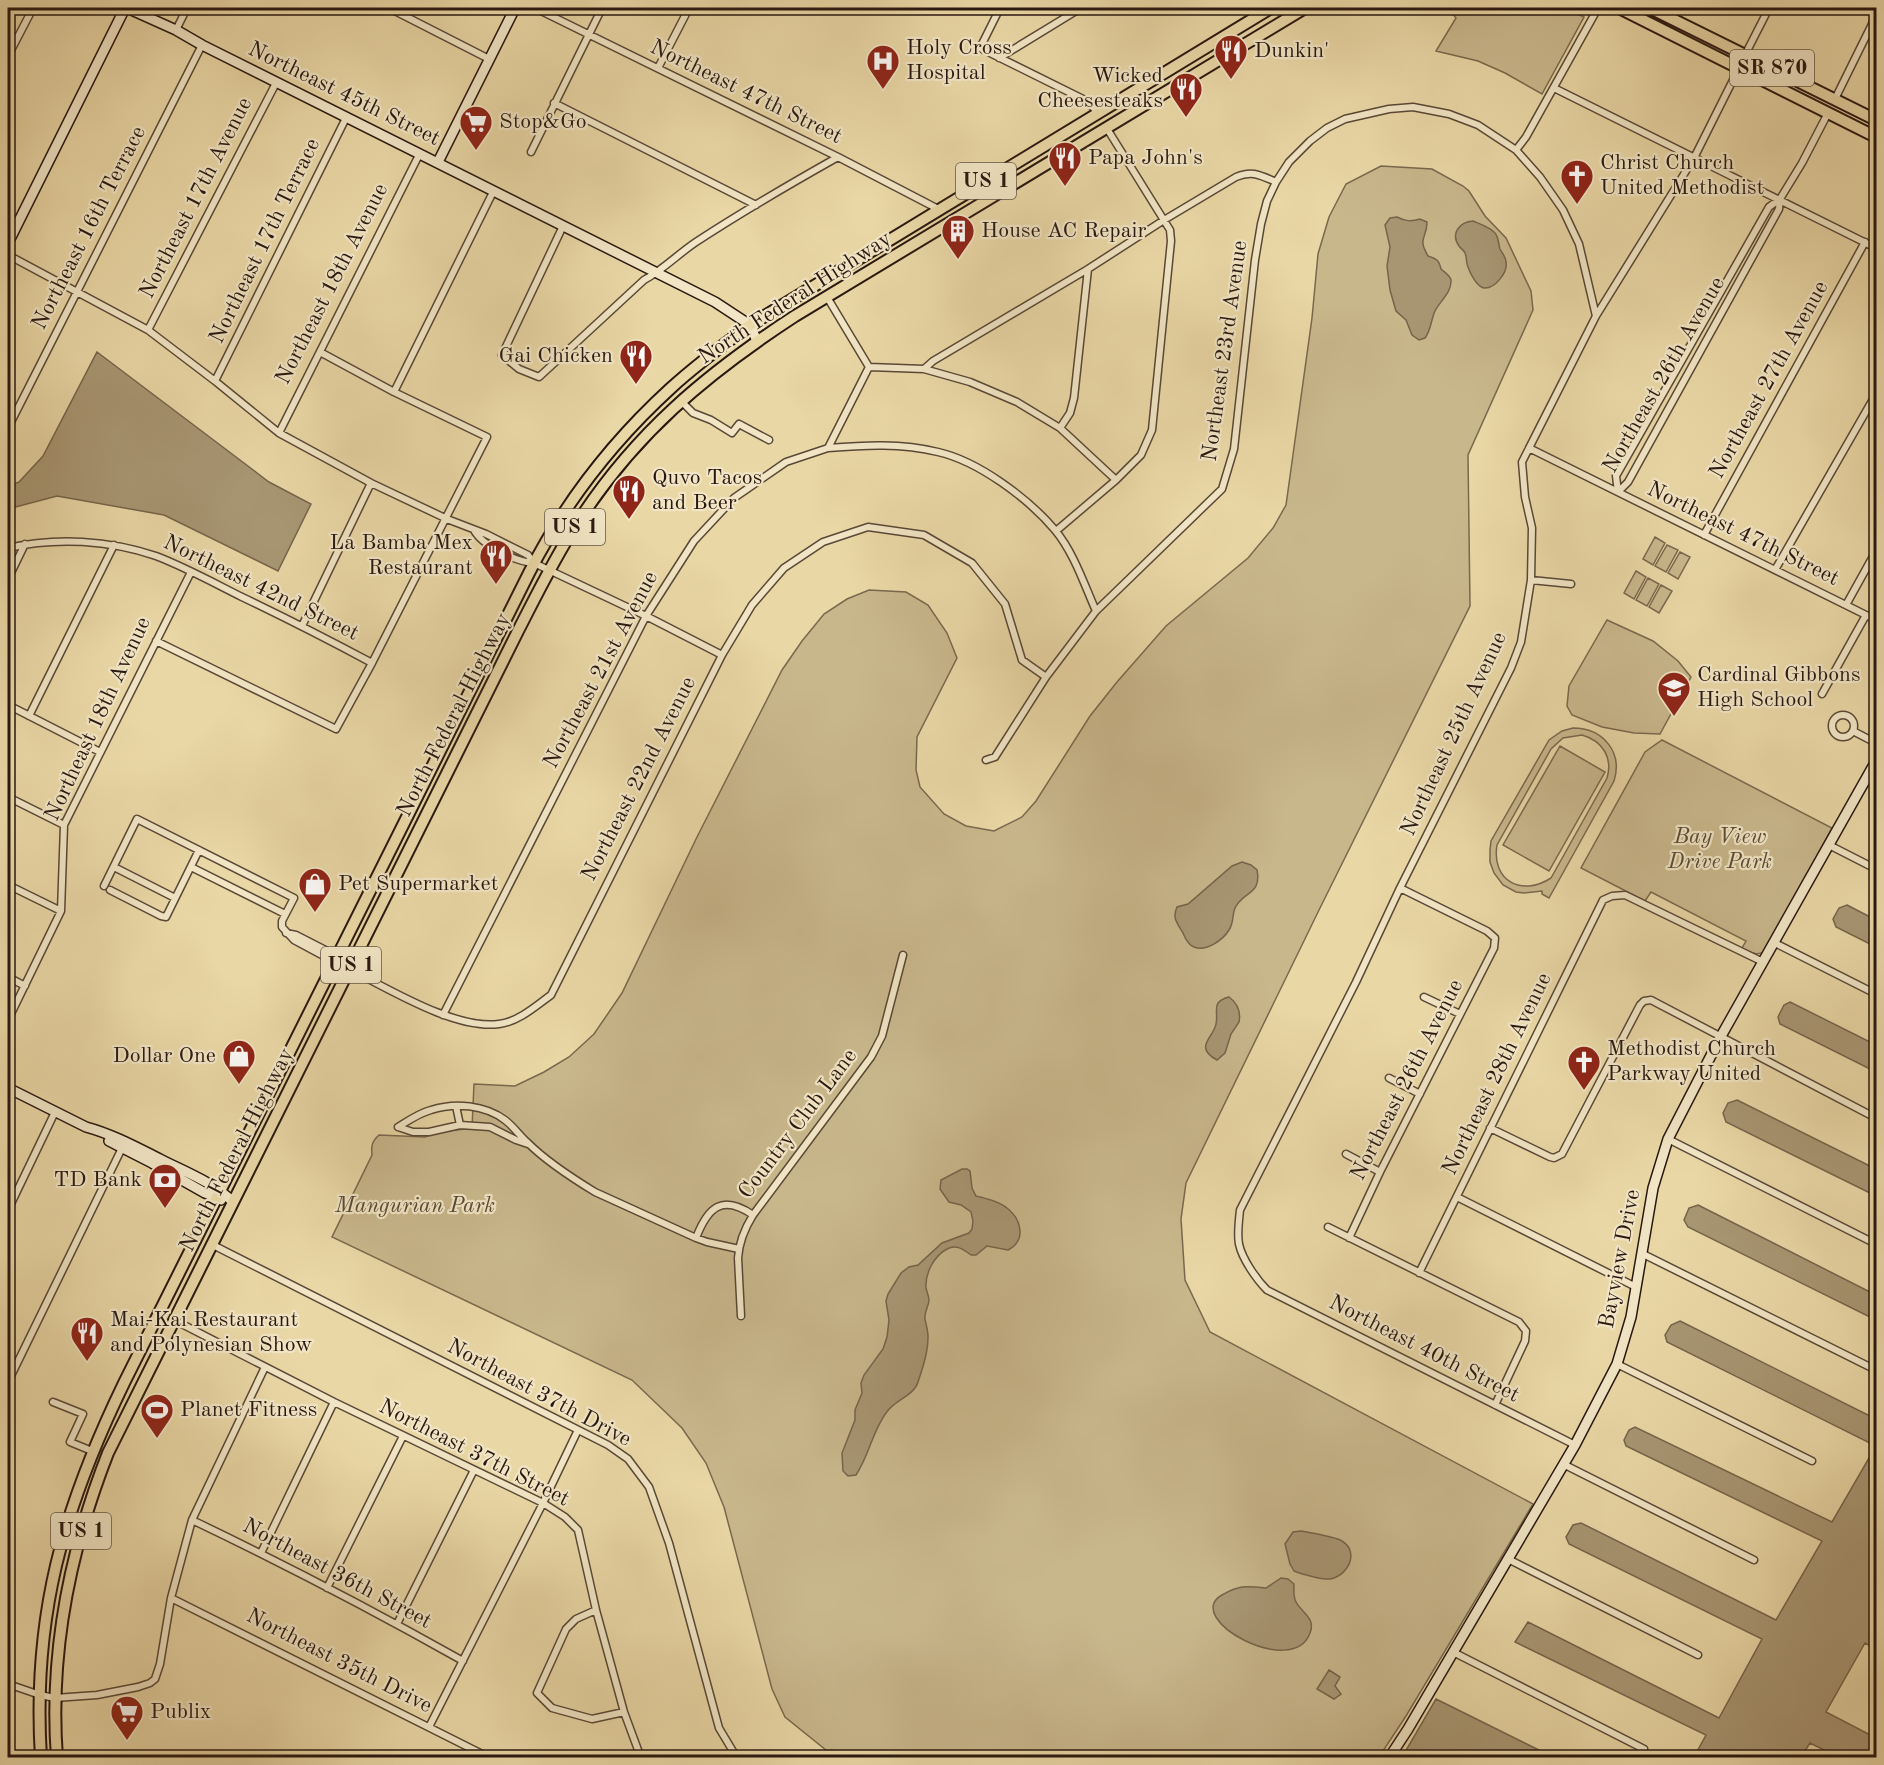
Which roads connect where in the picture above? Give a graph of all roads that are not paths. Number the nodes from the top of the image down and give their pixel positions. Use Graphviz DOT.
graph roads {
  1 [pos="33,8"];
  2 [pos="126,8"];
  3 [pos="187,8"];
  4 [pos="388,8"];
  5 [pos="515,8"];
  6 [pos="535,8"];
  7 [pos="602,8"];
  8 [pos="689,8"];
  9 [pos="1000,8"];
  10 [pos="1081,8"];
  11 [pos="1271,8"];
  12 [pos="1305,8"];
  13 [pos="1598,8"];
  14 [pos="1619,8"];
  15 [pos="1650,8"];
  16 [pos="1769,8"];
  17 [pos="1868,8"];
  18 [pos="1876,14"];
  19 [pos="176,30"];
  20 [pos="589,35"];
  21 [pos="202,45"];
  22 [pos="1200,52"];
  23 [pos="1745,55"];
  24 [pos="8,56"];
  25 [pos="999,58"];
  26 [pos="489,59"];
  27 [pos="658,68"];
  28 [pos="1739,68"];
  29 [pos="1193,75"];
  30 [pos="276,82"];
  31 [pos="1554,88"];
  32 [pos="1127,96"];
  33 [pos="1835,99"];
  34 [pos="554,103"];
  35 [pos="1814,105"];
  36 [pos="1847,105"];
  37 [pos="1099,112"];
  38 [pos="1828,113"];
  39 [pos="346,118"];
  40 [pos="1876,120"];
  41 [pos="1107,127"];
  42 [pos="1876,137"];
  43 [pos="1080,143"];
  44 [pos="1516,150"];
  45 [pos="531,152"];
  46 [pos="420,153"];
  47 [pos="838,157"];
  48 [pos="1694,158"];
  49 [pos="438,162"];
  50 [pos="1276,182"];
  51 [pos="494,190"];
  52 [pos="1780,199"];
  53 [pos="756,205"];
  54 [pos="940,210"];
  55 [pos="1763,218"];
  56 [pos="1164,220"];
  57 [pos="1771,223"];
  58 [pos="564,226"];
  59 [pos="1865,242"];
  60 [pos="8,243"];
  61 [pos="1876,248"];
  62 [pos="8,255"];
  63 [pos="1088,270"];
  64 [pos="658,273"];
  65 [pos="835,273"];
  66 [pos="77,292"];
  67 [pos="826,297"];
  68 [pos="1596,316"];
  69 [pos="750,325"];
  70 [pos="148,330"];
  71 [pos="757,341"];
  72 [pos="1690,346"];
  73 [pos="320,352"];
  74 [pos="1700,352"];
  75 [pos="869,367"];
  76 [pos="924,369"];
  77 [pos="215,381"];
  78 [pos="394,392"];
  79 [pos="1876,394"];
  80 [pos="681,400"];
  81 [pos="8,428"];
  82 [pos="1060,428"];
  83 [pos="279,433"];
  84 [pos="624,436"];
  85 [pos="769,440"];
  86 [pos="636,446"];
  87 [pos="828,448"];
  88 [pos="1529,448"];
  89 [pos="1116,480"];
  90 [pos="371,483"];
  91 [pos="1618,492"];
  92 [pos="447,519"];
  93 [pos="1056,531"];
  94 [pos="1704,535"];
  95 [pos="25,544"];
  96 [pos="114,545"];
  97 [pos="8,548"];
  98 [pos="1876,551"];
  99 [pos="534,563"];
  100 [pos="549,570"];
  101 [pos="1775,570"];
  102 [pos="191,572"];
  103 [pos="8,579"];
  104 [pos="1532,580"];
  105 [pos="1571,584"];
  106 [pos="1846,605"];
  107 [pos="1096,611"];
  108 [pos="1866,615"];
  109 [pos="646,616"];
  110 [pos="1876,620"];
  111 [pos="302,626"];
  112 [pos="156,641"];
  113 [pos="722,655"];
  114 [pos="372,663"];
  115 [pos="480,671"];
  116 [pos="1046,678"];
  117 [pos="488,692"];
  118 [pos="1822,694"];
  119 [pos="8,705"];
  120 [pos="28,716"];
  121 [pos="1853,731"];
  122 [pos="1876,743"];
  123 [pos="100,752"];
  124 [pos="986,760"];
  125 [pos="1876,761"];
  126 [pos="8,797"];
  127 [pos="64,825"];
  128 [pos="394,843"];
  129 [pos="1829,845"];
  130 [pos="199,850"];
  131 [pos="114,867"];
  132 [pos="191,867"];
  133 [pos="1876,869"];
  134 [pos="397,872"];
  135 [pos="8,885"];
  136 [pos="1400,888"];
  137 [pos="175,898"];
  138 [pos="61,911"];
  139 [pos="285,914"];
  140 [pos="345,940"];
  141 [pos="1774,943"];
  142 [pos="903,955"];
  143 [pos="336,959"];
  144 [pos="1763,962"];
  145 [pos="349,969"];
  146 [pos="8,977"];
  147 [pos="25,986"];
  148 [pos="1876,994"];
  149 [pos="1424,997"];
  150 [pos="313,1004"];
  151 [pos="1460,1014"];
  152 [pos="443,1015"];
  153 [pos="8,1020"];
  154 [pos="1720,1038"];
  155 [pos="1389,1078"];
  156 [pos="291,1084"];
  157 [pos="8,1088"];
  158 [pos="1419,1094"];
  159 [pos="456,1106"];
  160 [pos="55,1112"];
  161 [pos="1876,1118"];
  162 [pos="460,1125"];
  163 [pos="1490,1128"];
  164 [pos="1668,1139"];
  165 [pos="121,1144"];
  166 [pos="528,1144"];
  167 [pos="1346,1154"];
  168 [pos="1380,1172"];
  169 [pos="219,1194"];
  170 [pos="1457,1197"];
  171 [pos="233,1202"];
  172 [pos="8,1210"];
  173 [pos="753,1215"];
  174 [pos="1328,1227"];
  175 [pos="696,1238"];
  176 [pos="1349,1238"];
  177 [pos="211,1244"];
  178 [pos="1876,1244"];
  179 [pos="739,1249"];
  180 [pos="1643,1254"];
  181 [pos="1419,1273"];
  182 [pos="1259,1282"];
  183 [pos="1636,1287"];
  184 [pos="167,1297"];
  185 [pos="741,1316"];
  186 [pos="156,1320"];
  187 [pos="174,1320"];
  188 [pos="161,1344"];
  189 [pos="1617,1364"];
  190 [pos="265,1367"];
  191 [pos="1872,1368"];
  192 [pos="9,1374"];
  193 [pos="8,1382"];
  194 [pos="53,1402"];
  195 [pos="334,1402"];
  196 [pos="1495,1405"];
  197 [pos="578,1430"];
  198 [pos="403,1436"];
  199 [pos="1575,1445"];
  200 [pos="92,1451"];
  201 [pos="1812,1461"];
  202 [pos="1563,1464"];
  203 [pos="474,1470"];
  204 [pos="99,1478"];
  205 [pos="543,1503"];
  206 [pos="192,1521"];
  207 [pos="261,1553"];
  208 [pos="1508,1559"];
  209 [pos="1754,1560"];
  210 [pos="327,1588"];
  211 [pos="171,1598"];
  212 [pos="596,1610"];
  213 [pos="397,1624"];
  214 [pos="1453,1652"];
  215 [pos="1698,1655"];
  216 [pos="463,1661"];
  217 [pos="8,1684"];
  218 [pos="39,1695"];
  219 [pos="55,1698"];
  220 [pos="624,1712"];
  221 [pos="429,1727"];
  222 [pos="1644,1749"];
  223 [pos="41,1758"];
  224 [pos="57,1758"];
  225 [pos="490,1758"];
  226 [pos="641,1758"];
  227 [pos="737,1758"];
  228 [pos="1389,1758"];
  1 -- 24 [label="street"];
  2 -- 19 [label="street, Northeast 45th Street"];
  2 -- 60 [label="street"];
  3 -- 19 [label="street"];
  4 -- 26 [label="street"];
  5 -- 26 [label="street"];
  6 -- 20 [label="street, Northeast 47th Street"];
  7 -- 20 [label="street"];
  8 -- 27 [label="street"];
  9 -- 25 [label="street"];
  10 -- 25 [label="street"];
  11 -- 22 [label="main road, North Federal Highway / US 1"];
  12 -- 29 [label="main road, North Federal Highway / US 1"];
  13 -- 31 [label="street"];
  14 -- 28 [label="main road, SR 870"];
  15 -- 23 [label="main road, SR 870"];
  16 -- 23 [label="street"];
  17 -- 18 [label="street"];
  18 -- 33 [label="street"];
  19 -- 21 [label="street, Northeast 45th Street"];
  20 -- 27 [label="street, Northeast 47th Street"];
  20 -- 34 [label="street"];
  21 -- 30 [label="street, Northeast 45th Street"];
  21 -- 66 [label="street, Northeast 16th Terrace"];
  22 -- 29 [label="main road"];
  22 -- 32 [label="main road, North Federal Highway / US 1"];
  23 -- 33 [label="main road, SR 870"];
  25 -- 37 [label="street"];
  26 -- 49 [label="street"];
  27 -- 47 [label="street, Northeast 47th Street"];
  28 -- 35 [label="main road, SR 870"];
  28 -- 48 [label="street, Northeast 25th Avenue"];
  29 -- 41 [label="main road, North Federal Highway / US 1"];
  30 -- 39 [label="street, Northeast 45th Street"];
  30 -- 70 [label="street, Northeast 17th Avenue"];
  31 -- 44 [label="street"];
  31 -- 48 [label="street"];
  32 -- 37 [label="main road, North Federal Highway / US 1"];
  32 -- 41 [label="main road"];
  33 -- 35 [label="main road"];
  33 -- 36 [label="main road, SR 870"];
  34 -- 45 [label="street"];
  34 -- 53 [label="street"];
  35 -- 38 [label="main road, SR 870"];
  36 -- 38 [label="main road"];
  36 -- 40 [label="main road, SR 870"];
  37 -- 43 [label="main road"];
  37 -- 54 [label="main road, North Federal Highway / US 1"];
  38 -- 42 [label="main road, SR 870"];
  38 -- 52 [label="street, Northeast 26th Avenue"];
  39 -- 46 [label="street, Northeast 45th Street"];
  39 -- 77 [label="street, Northeast 17th Terrace"];
  41 -- 43 [label="main road, North Federal Highway / US 1"];
  41 -- 56 [label="street"];
  43 -- 67 [label="main road, North Federal Highway / US 1"];
  44 -- 50 [label="street"];
  44 -- 68 [label="street"];
  46 -- 49 [label="street, Northeast 45th Street"];
  46 -- 73 [label="street, Northeast 18th Avenue"];
  47 -- 53 [label="street"];
  47 -- 54 [label="street, Northeast 47th Street"];
  48 -- 52 [label="street"];
  48 -- 68 [label="street, Northeast 25th Avenue"];
  49 -- 51 [label="street, Northeast 45th Street"];
  50 -- 56 [label="street"];
  50 -- 107 [label="street, Northeast 23rd Avenue"];
  51 -- 58 [label="street, Northeast 45th Street"];
  51 -- 78 [label="street"];
  52 -- 55 [label="street, Northeast 26th Avenue"];
  52 -- 57 [label="street, Northeast 26th Avenue"];
  52 -- 59 [label="street"];
  53 -- 64 [label="street"];
  54 -- 65 [label="main road, North Federal Highway / US 1"];
  55 -- 57 [label="street"];
  55 -- 72 [label="street, Northeast 26th Avenue"];
  56 -- 63 [label="street"];
  56 -- 89 [label="street"];
  57 -- 74 [label="street, Northeast 26th Avenue"];
  58 -- 64 [label="street, Northeast 45th Street"];
  58 -- 64 [label="street"];
  59 -- 61 [label="street"];
  59 -- 94 [label="street, Northeast 27th Avenue"];
  62 -- 66 [label="street"];
  63 -- 76 [label="street"];
  63 -- 82 [label="street"];
  64 -- 69 [label="street, Northeast 45th Street"];
  65 -- 67 [label="main road"];
  65 -- 69 [label="main road, North Federal Highway / US 1"];
  66 -- 70 [label="street"];
  66 -- 81 [label="street, Northeast 16th Terrace"];
  67 -- 71 [label="main road, North Federal Highway / US 1"];
  67 -- 75 [label="street"];
  68 -- 88 [label="street, Northeast 25th Avenue"];
  69 -- 71 [label="street"];
  69 -- 84 [label="main road, North Federal Highway / US 1"];
  70 -- 77 [label="street"];
  71 -- 80 [label="main road, North Federal Highway / US 1"];
  72 -- 74 [label="street"];
  72 -- 91 [label="street, Northeast 26th Avenue"];
  73 -- 78 [label="street"];
  73 -- 83 [label="street, Northeast 18th Avenue"];
  74 -- 91 [label="street, Northeast 26th Avenue"];
  75 -- 76 [label="street"];
  75 -- 87 [label="street"];
  76 -- 82 [label="street"];
  77 -- 83 [label="street"];
  78 -- 92 [label="street"];
  79 -- 101 [label="street"];
  80 -- 85 [label="street"];
  80 -- 86 [label="main road, North Federal Highway / US 1"];
  82 -- 89 [label="street"];
  83 -- 90 [label="street"];
  84 -- 86 [label="street"];
  84 -- 99 [label="main road, North Federal Highway / US 1"];
  86 -- 100 [label="main road, North Federal Highway / US 1"];
  87 -- 93 [label="street, Northeast 21st Avenue"];
  87 -- 109 [label="street, Northeast 21st Avenue"];
  88 -- 91 [label="street, Northeast 47th Street"];
  88 -- 104 [label="street, Northeast 25th Avenue"];
  89 -- 93 [label="street"];
  90 -- 92 [label="street"];
  90 -- 111 [label="street"];
  91 -- 94 [label="street, Northeast 47th Street"];
  92 -- 99 [label="street"];
  92 -- 114 [label="street"];
  93 -- 107 [label="street, Northeast 21st Avenue"];
  94 -- 101 [label="street, Northeast 47th Street"];
  95 -- 96 [label="street, Northeast 42nd Street"];
  95 -- 97 [label="street"];
  95 -- 103 [label="street"];
  96 -- 102 [label="street, Northeast 42nd Street"];
  96 -- 120 [label="street"];
  98 -- 106 [label="street"];
  99 -- 100 [label="street"];
  99 -- 115 [label="main road, North Federal Highway / US 1"];
  100 -- 109 [label="street"];
  100 -- 117 [label="main road, North Federal Highway / US 1"];
  101 -- 106 [label="street, Northeast 47th Street"];
  102 -- 111 [label="street, Northeast 42nd Street"];
  102 -- 112 [label="street, Northeast 18th Avenue"];
  104 -- 105 [label="street"];
  104 -- 136 [label="street, Northeast 25th Avenue"];
  106 -- 108 [label="street, Northeast 47th Street"];
  107 -- 116 [label="street, Northeast 23rd Avenue"];
  108 -- 110 [label="street, Northeast 47th Street"];
  108 -- 118 [label="street"];
  109 -- 113 [label="street"];
  109 -- 152 [label="street, Northeast 21st Avenue"];
  111 -- 114 [label="street, Northeast 42nd Street"];
  112 -- 114 [label="street"];
  112 -- 123 [label="street, Northeast 18th Avenue"];
  113 -- 116 [label="street, Northeast 22nd Avenue"];
  113 -- 152 [label="street, Northeast 22nd Avenue"];
  115 -- 117 [label="main road"];
  115 -- 128 [label="main road, North Federal Highway / US 1"];
  116 -- 124 [label="street, Northeast 23rd Avenue"];
  117 -- 134 [label="main road, North Federal Highway / US 1"];
  119 -- 120 [label="street"];
  120 -- 123 [label="street"];
  121 -- 122 [label="street"];
  123 -- 127 [label="street, Northeast 18th Avenue"];
  125 -- 129 [label="street, Bayview Drive"];
  126 -- 127 [label="street"];
  127 -- 138 [label="street, Northeast 18th Avenue"];
  128 -- 134 [label="main road"];
  128 -- 140 [label="main road, North Federal Highway / US 1"];
  129 -- 133 [label="street"];
  129 -- 141 [label="street, Bayview Drive"];
  130 -- 131 [label="street"];
  130 -- 132 [label="street"];
  130 -- 139 [label="street"];
  131 -- 137 [label="street"];
  131 -- 137 [label="street"];
  132 -- 137 [label="street"];
  132 -- 139 [label="street"];
  134 -- 145 [label="main road, North Federal Highway / US 1"];
  135 -- 138 [label="street"];
  136 -- 151 [label="street, Northeast 26th Avenue"];
  136 -- 182 [label="street, Northeast 25th Avenue"];
  138 -- 147 [label="street, Northeast 18th Avenue"];
  139 -- 143 [label="street"];
  140 -- 143 [label="main road, North Federal Highway / US 1"];
  140 -- 145 [label="main road"];
  141 -- 144 [label="street, Bayview Drive"];
  141 -- 148 [label="street"];
  142 -- 173 [label="street, Country Club Lane"];
  143 -- 150 [label="main road, North Federal Highway / US 1"];
  144 -- 154 [label="street, Bayview Drive"];
  144 -- 163 [label="street, Northeast 28th Avenue"];
  145 -- 152 [label="street, Northeast 22nd Avenue"];
  145 -- 156 [label="main road, North Federal Highway / US 1"];
  146 -- 147 [label="street"];
  147 -- 153 [label="street, Northeast 18th Avenue"];
  149 -- 151 [label="street"];
  150 -- 156 [label="main road"];
  150 -- 169 [label="main road, North Federal Highway / US 1"];
  151 -- 158 [label="street, Northeast 26th Avenue"];
  154 -- 161 [label="street"];
  154 -- 163 [label="street"];
  154 -- 164 [label="street, Bayview Drive"];
  155 -- 158 [label="street"];
  156 -- 171 [label="main road, North Federal Highway / US 1"];
  157 -- 160 [label="street"];
  158 -- 168 [label="street, Northeast 26th Avenue"];
  159 -- 162 [label="street"];
  159 -- 162 [label="street"];
  159 -- 166 [label="street"];
  160 -- 165 [label="street"];
  160 -- 172 [label="street"];
  162 -- 166 [label="street"];
  163 -- 170 [label="street, Northeast 28th Avenue"];
  164 -- 178 [label="street"];
  164 -- 180 [label="street, Bayview Drive"];
  165 -- 169 [label="street"];
  165 -- 192 [label="street"];
  166 -- 175 [label="street"];
  167 -- 168 [label="street"];
  168 -- 176 [label="street, Northeast 26th Avenue"];
  169 -- 171 [label="street"];
  169 -- 184 [label="main road, North Federal Highway / US 1"];
  170 -- 181 [label="street, Northeast 28th Avenue"];
  170 -- 183 [label="street"];
  171 -- 177 [label="main road, North Federal Highway / US 1"];
  173 -- 175 [label="street"];
  173 -- 179 [label="street, Country Club Lane"];
  174 -- 176 [label="street"];
  175 -- 179 [label="street"];
  176 -- 181 [label="street"];
  177 -- 187 [label="main road, North Federal Highway / US 1"];
  177 -- 197 [label="street, Northeast 37th Drive"];
  179 -- 185 [label="street, Country Club Lane"];
  180 -- 183 [label="street, Bayview Drive"];
  180 -- 191 [label="street"];
  181 -- 196 [label="street"];
  182 -- 196 [label="street, Northeast 40th Street"];
  183 -- 189 [label="street, Bayview Drive"];
  184 -- 186 [label="main road, North Federal Highway / US 1"];
  184 -- 187 [label="main road"];
  186 -- 188 [label="main road"];
  186 -- 200 [label="main road, North Federal Highway / US 1"];
  187 -- 188 [label="main road, North Federal Highway / US 1"];
  187 -- 190 [label="street, Northeast 37th Street"];
  188 -- 204 [label="main road, North Federal Highway / US 1"];
  189 -- 199 [label="street, Bayview Drive"];
  189 -- 201 [label="street"];
  190 -- 195 [label="street, Northeast 37th Street"];
  190 -- 206 [label="street"];
  192 -- 193 [label="street"];
  194 -- 200 [label="street"];
  195 -- 198 [label="street, Northeast 37th Street"];
  195 -- 207 [label="street"];
  196 -- 199 [label="street, Northeast 40th Street"];
  197 -- 205 [label="street"];
  197 -- 227 [label="street, Northeast 37th Drive"];
  198 -- 203 [label="street, Northeast 37th Street"];
  198 -- 210 [label="street"];
  199 -- 202 [label="street, Bayview Drive"];
  200 -- 204 [label="main road"];
  200 -- 218 [label="main road, North Federal Highway / US 1"];
  202 -- 208 [label="street, Bayview Drive"];
  202 -- 209 [label="street"];
  203 -- 205 [label="street, Northeast 37th Street"];
  203 -- 213 [label="street"];
  204 -- 219 [label="main road, North Federal Highway / US 1"];
  205 -- 212 [label="street, Northeast 37th Street"];
  205 -- 216 [label="street"];
  206 -- 207 [label="street, Northeast 36th Street"];
  206 -- 211 [label="street"];
  207 -- 210 [label="street, Northeast 36th Street"];
  208 -- 214 [label="street, Bayview Drive"];
  208 -- 215 [label="street"];
  210 -- 213 [label="street, Northeast 36th Street"];
  211 -- 219 [label="street"];
  211 -- 221 [label="street, Northeast 35th Drive"];
  212 -- 220 [label="street, Northeast 37th Street"];
  212 -- 220 [label="street"];
  213 -- 216 [label="street, Northeast 36th Street"];
  214 -- 222 [label="street"];
  214 -- 228 [label="street, Bayview Drive"];
  216 -- 221 [label="street"];
  217 -- 218 [label="street"];
  218 -- 219 [label="street"];
  218 -- 223 [label="main road, North Federal Highway / US 1"];
  219 -- 224 [label="main road, North Federal Highway / US 1"];
  220 -- 226 [label="street, Northeast 37th Street"];
  221 -- 225 [label="street, Northeast 35th Drive"];
}
